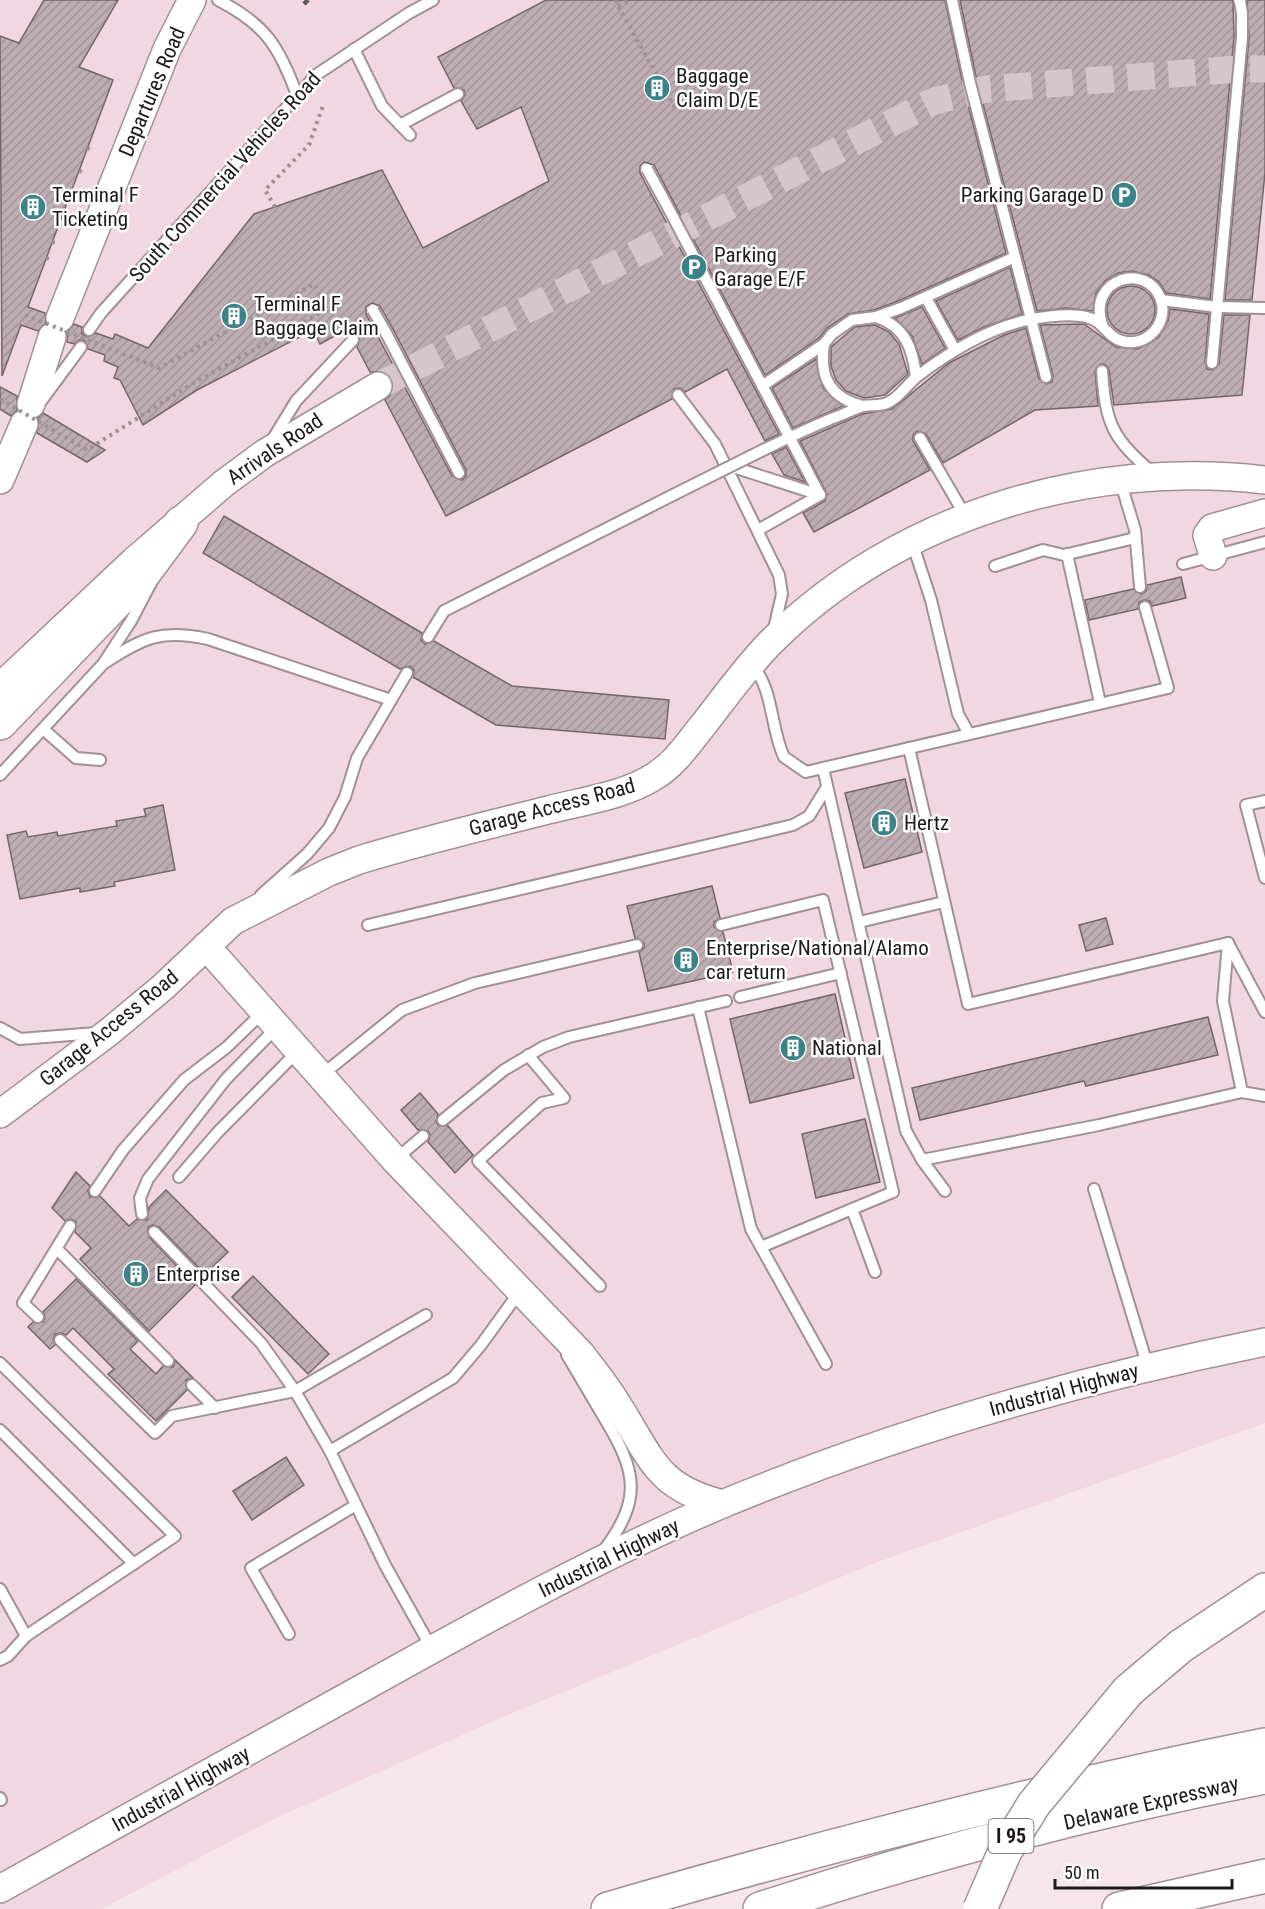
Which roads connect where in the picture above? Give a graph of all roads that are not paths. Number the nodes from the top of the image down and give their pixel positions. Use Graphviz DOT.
graph roads {
  1 [pos="192,0"];
  2 [pos="218,0"];
  3 [pos="434,0"];
  4 [pos="952,0"];
  5 [pos="1241,5"];
  6 [pos="354,49"];
  7 [pos="458,94"];
  8 [pos="297,95"];
  9 [pos="400,125"];
  10 [pos="410,135"];
  11 [pos="647,168"];
  12 [pos="1015,257"];
  13 [pos="926,298"];
  14 [pos="1161,300"];
  15 [pos="1217,307"];
  16 [pos="1265,308"];
  17 [pos="373,310"];
  18 [pos="876,317"];
  19 [pos="1032,319"];
  20 [pos="1102,324"];
  21 [pos="89,330"];
  22 [pos="353,340"];
  23 [pos="824,344"];
  24 [pos="81,346"];
  25 [pos="955,350"];
  26 [pos="1212,363"];
  27 [pos="1102,370"];
  28 [pos="916,376"];
  29 [pos="1046,377"];
  30 [pos="378,386"];
  31 [pos="762,386"];
  32 [pos="678,395"];
  33 [pos="863,406"];
  34 [pos="30,412"];
  35 [pos="789,437"];
  36 [pos="920,438"];
  37 [pos="266,453"];
  38 [pos="730,466"];
  39 [pos="459,472"];
  40 [pos="1156,476"];
  41 [pos="0,480"];
  42 [pos="1120,480"];
  43 [pos="1265,480"];
  44 [pos="820,495"];
  45 [pos="1265,513"];
  46 [pos="966,517"];
  47 [pos="181,523"];
  48 [pos="758,530"];
  49 [pos="1136,538"];
  50 [pos="912,542"];
  51 [pos="1265,542"];
  52 [pos="1067,554"];
  53 [pos="1213,556"];
  54 [pos="1183,564"];
  55 [pos="995,566"];
  56 [pos="1140,587"];
  57 [pos="1145,607"];
  58 [pos="428,637"];
  59 [pos="770,644"];
  60 [pos="103,664"];
  61 [pos="751,664"];
  62 [pos="407,673"];
  63 [pos="0,687"];
  64 [pos="391,700"];
  65 [pos="1100,704"];
  66 [pos="0,723"];
  67 [pos="42,729"];
  68 [pos="969,734"];
  69 [pos="909,748"];
  70 [pos="100,760"];
  71 [pos="823,768"];
  72 [pos="0,775"];
  73 [pos="827,787"];
  74 [pos="1265,801"];
  75 [pos="1265,878"];
  76 [pos="944,902"];
  77 [pos="233,921"];
  78 [pos="858,922"];
  79 [pos="368,925"];
  80 [pos="721,925"];
  81 [pos="1228,943"];
  82 [pos="637,945"];
  83 [pos="206,946"];
  84 [pos="841,973"];
  85 [pos="740,997"];
  86 [pos="726,1001"];
  87 [pos="698,1007"];
  88 [pos="1265,1012"];
  89 [pos="271,1018"];
  90 [pos="0,1027"];
  91 [pos="109,1032"];
  92 [pos="299,1051"];
  93 [pos="528,1055"];
  94 [pos="320,1077"];
  95 [pos="1242,1092"];
  96 [pos="1265,1096"];
  97 [pos="0,1114"];
  98 [pos="443,1120"];
  99 [pos="423,1136"];
  100 [pos="395,1160"];
  101 [pos="922,1160"];
  102 [pos="179,1177"];
  103 [pos="1094,1189"];
  104 [pos="94,1191"];
  105 [pos="945,1191"];
  106 [pos="852,1209"];
  107 [pos="142,1214"];
  108 [pos="70,1227"];
  109 [pos="154,1232"];
  110 [pos="761,1247"];
  111 [pos="57,1249"];
  112 [pos="875,1272"];
  113 [pos="600,1286"];
  114 [pos="520,1291"];
  115 [pos="541,1311"];
  116 [pos="426,1315"];
  117 [pos="38,1317"];
  118 [pos="60,1340"];
  119 [pos="1265,1342"];
  120 [pos="168,1361"];
  121 [pos="0,1363"];
  122 [pos="826,1364"];
  123 [pos="1148,1368"];
  124 [pos="192,1385"];
  125 [pos="295,1391"];
  126 [pos="215,1408"];
  127 [pos="0,1430"];
  128 [pos="330,1450"];
  129 [pos="723,1504"];
  130 [pos="356,1505"];
  131 [pos="134,1564"];
  132 [pos="594,1564"];
  133 [pos="0,1589"];
  134 [pos="1265,1590"];
  135 [pos="289,1634"];
  136 [pos="26,1636"];
  137 [pos="432,1649"];
  138 [pos="0,1660"];
  139 [pos="1128,1691"];
  140 [pos="1265,1745"];
  141 [pos="1265,1778"];
  142 [pos="1265,1876"];
  143 [pos="4,1884"];
  144 [pos="608,1909"];
  145 [pos="760,1909"];
  146 [pos="980,1909"];
  147 [pos="995,1909"];
  148 [pos="1119,1909"];
  1 -- 34 [label="street, Departures Road"];
  2 -- 8 [label="lane"];
  3 -- 6 [label="lane, South Commercial Vehicles Road"];
  4 -- 12 [label="lane"];
  5 -- 15 [label="lane"];
  6 -- 8 [label="lane, South Commercial Vehicles Road"];
  6 -- 9 [label="lane"];
  7 -- 9 [label="lane"];
  8 -- 21 [label="lane, South Commercial Vehicles Road"];
  9 -- 10 [label="lane"];
  11 -- 31 [label="lane, bridge"];
  12 -- 13 [label="lane"];
  12 -- 19 [label="lane"];
  13 -- 18 [label="lane"];
  13 -- 25 [label="lane"];
  14 -- 15 [label="lane"];
  14 -- 20 [label="lane"];
  14 -- 20 [label="lane"];
  15 -- 16 [label="lane"];
  15 -- 26 [label="lane"];
  17 -- 39 [label="lane, bridge"];
  18 -- 23 [label="lane"];
  18 -- 28 [label="lane"];
  19 -- 20 [label="lane"];
  19 -- 25 [label="lane"];
  19 -- 29 [label="lane"];
  22 -- 37 [label="lane"];
  23 -- 31 [label="lane"];
  23 -- 33 [label="lane"];
  24 -- 34 [label="lane"];
  25 -- 28 [label="lane"];
  27 -- 40 [label="lane"];
  28 -- 33 [label="lane"];
  30 -- 37 [label="street, Arrivals Road"];
  31 -- 35 [label="lane"];
  32 -- 48 [label="lane"];
  33 -- 35 [label="lane"];
  34 -- 41 [label="street, Departures Road"];
  35 -- 38 [label="lane, bridge"];
  35 -- 44 [label="lane"];
  36 -- 46 [label="lane"];
  37 -- 47 [label="street, Arrivals Road"];
  38 -- 44 [label="lane"];
  38 -- 58 [label="lane, bridge"];
  40 -- 42 [label="street, Garage Access Road"];
  40 -- 43 [label="street, Garage Access Road"];
  42 -- 46 [label="street, Garage Access Road"];
  42 -- 49 [label="lane"];
  44 -- 48 [label="lane"];
  45 -- 53 [label="street"];
  46 -- 50 [label="street, Garage Access Road"];
  47 -- 60 [label="lane"];
  47 -- 63 [label="street, Arrivals Road"];
  47 -- 66 [label="highway"];
  48 -- 59 [label="lane"];
  49 -- 52 [label="lane"];
  49 -- 56 [label="lane"];
  50 -- 59 [label="street, Garage Access Road"];
  50 -- 68 [label="lane"];
  51 -- 53 [label="lane"];
  52 -- 55 [label="lane"];
  52 -- 65 [label="lane"];
  53 -- 54 [label="lane"];
  57 -- 65 [label="lane"];
  59 -- 61 [label="street, Garage Access Road"];
  60 -- 64 [label="lane"];
  60 -- 67 [label="lane"];
  61 -- 71 [label="lane"];
  61 -- 77 [label="street, Garage Access Road"];
  62 -- 64 [label="lane"];
  64 -- 77 [label="lane"];
  65 -- 68 [label="lane"];
  67 -- 70 [label="lane"];
  67 -- 72 [label="lane"];
  68 -- 69 [label="lane"];
  69 -- 71 [label="lane"];
  69 -- 76 [label="lane"];
  71 -- 73 [label="lane"];
  73 -- 78 [label="lane"];
  73 -- 79 [label="lane"];
  74 -- 75 [label="lane"];
  76 -- 78 [label="lane"];
  76 -- 81 [label="lane"];
  77 -- 83 [label="street, Garage Access Road"];
  78 -- 101 [label="lane"];
  80 -- 84 [label="lane"];
  81 -- 88 [label="lane"];
  81 -- 95 [label="lane"];
  82 -- 94 [label="lane"];
  83 -- 89 [label="street"];
  83 -- 91 [label="street, Garage Access Road"];
  84 -- 85 [label="lane"];
  84 -- 106 [label="lane"];
  86 -- 87 [label="lane"];
  87 -- 93 [label="lane"];
  87 -- 110 [label="lane"];
  89 -- 92 [label="street"];
  89 -- 104 [label="lane"];
  89 -- 107 [label="lane"];
  90 -- 91 [label="lane"];
  91 -- 97 [label="street, Garage Access Road"];
  92 -- 94 [label="street"];
  92 -- 102 [label="lane"];
  93 -- 98 [label="lane"];
  93 -- 113 [label="lane"];
  94 -- 100 [label="street"];
  95 -- 96 [label="lane"];
  95 -- 101 [label="lane"];
  99 -- 100 [label="lane"];
  100 -- 114 [label="street"];
  101 -- 105 [label="lane"];
  103 -- 123 [label="lane"];
  106 -- 110 [label="lane"];
  106 -- 112 [label="lane"];
  108 -- 111 [label="lane"];
  109 -- 125 [label="lane"];
  110 -- 122 [label="lane"];
  111 -- 117 [label="lane"];
  111 -- 120 [label="lane"];
  114 -- 115 [label="street"];
  114 -- 128 [label="lane"];
  115 -- 129 [label="street"];
  115 -- 132 [label="lane"];
  116 -- 125 [label="lane"];
  118 -- 126 [label="lane"];
  119 -- 123 [label="street, Industrial Highway"];
  121 -- 131 [label="lane"];
  123 -- 129 [label="street, Industrial Highway"];
  124 -- 126 [label="lane"];
  125 -- 126 [label="lane"];
  125 -- 128 [label="lane"];
  127 -- 131 [label="lane"];
  128 -- 130 [label="lane"];
  129 -- 132 [label="street, Industrial Highway"];
  130 -- 135 [label="lane"];
  130 -- 137 [label="lane"];
  131 -- 136 [label="lane"];
  132 -- 137 [label="street, Industrial Highway"];
  133 -- 136 [label="lane"];
  134 -- 139 [label="highway"];
  136 -- 138 [label="lane"];
  137 -- 143 [label="street, Industrial Highway"];
  139 -- 146 [label="highway, bridge"];
  139 -- 147 [label="highway, bridge"];
  140 -- 144 [label="highway"];
  141 -- 145 [label="highway, Delaware Expressway / I 95"];
  142 -- 148 [label="highway"];
}
